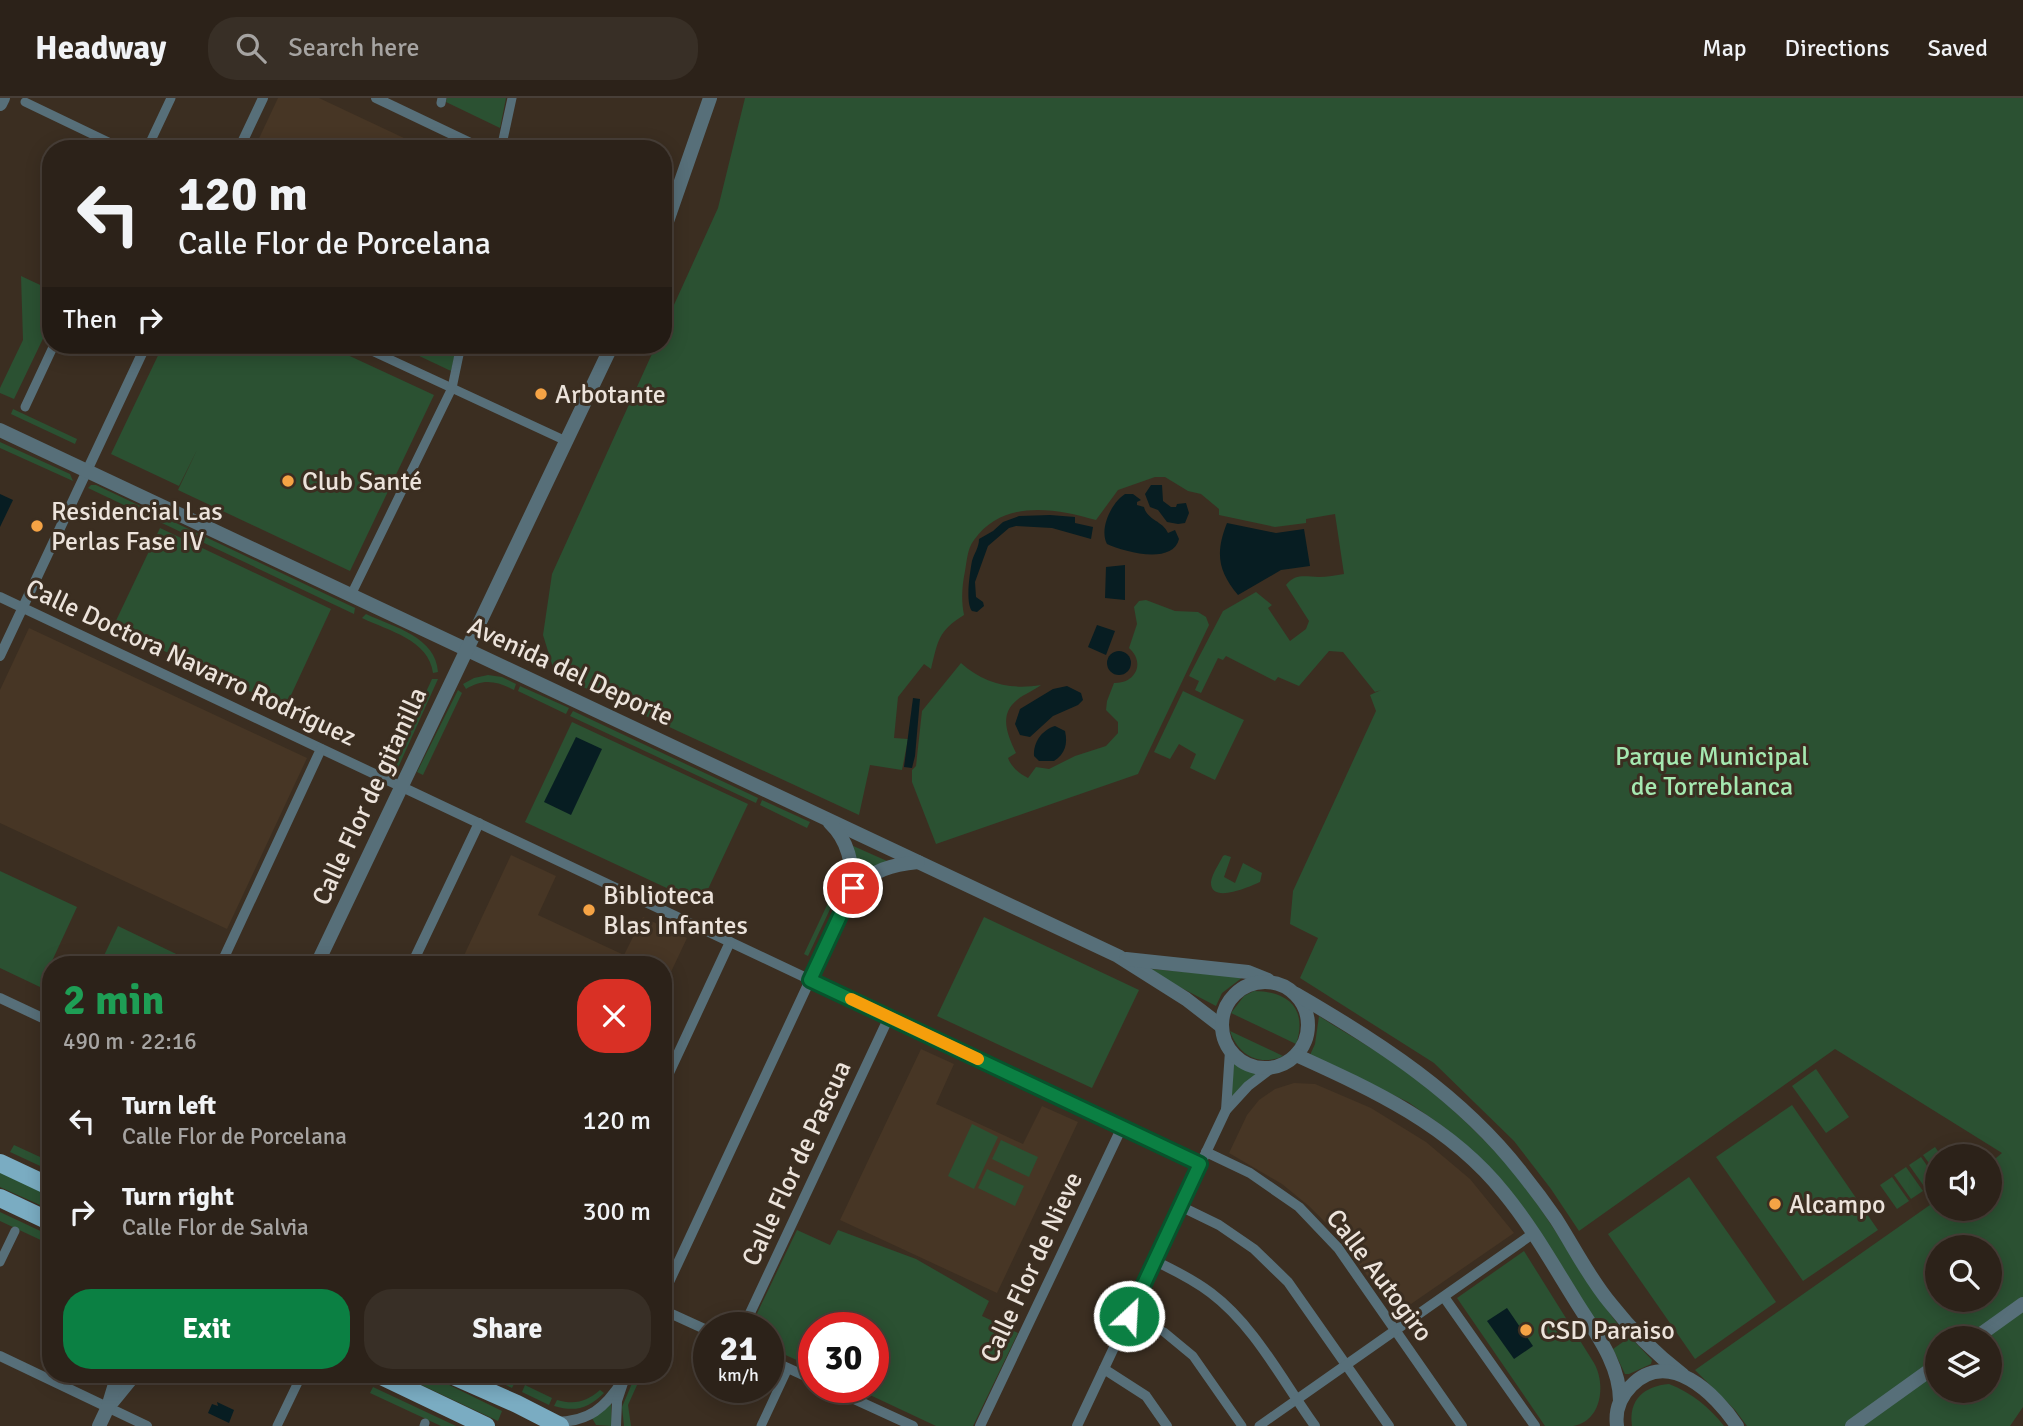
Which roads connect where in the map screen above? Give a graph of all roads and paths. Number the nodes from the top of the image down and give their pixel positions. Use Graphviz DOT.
graph roads {
  1 [pos="3,98"];
  2 [pos="171,98"];
  3 [pos="263,98"];
  4 [pos="376,98"];
  5 [pos="512,98"];
  6 [pos="710,98"];
  7 [pos="25,102"];
  8 [pos="0,104"];
  9 [pos="104,140"];
  10 [pos="151,140"];
  11 [pos="243,140"];
  12 [pos="464,140"];
  13 [pos="503,140"];
  14 [pos="672,207"];
  15 [pos="50,354"];
  16 [pos="142,354"];
  17 [pos="378,354"];
  18 [pos="459,354"];
  19 [pos="608,354"];
  20 [pos="452,388"];
  21 [pos="25,407"];
  22 [pos="0,430"];
  23 [pos="566,441"];
  24 [pos="86,470"];
  25 [pos="351,595"];
  26 [pos="0,597"];
  27 [pos="23,608"];
  28 [pos="466,649"];
  29 [pos="0,656"];
  30 [pos="321,749"];
  31 [pos="401,786"];
  32 [pos="824,817"];
  33 [pos="478,823"];
  34 [pos="919,862"];
  35 [pos="853,888"];
  36 [pos="730,942"];
  37 [pos="225,956"];
  38 [pos="321,956"];
  39 [pos="416,956"];
  40 [pos="1121,958"];
  41 [pos="810,980"];
  42 [pos="1272,982"];
  43 [pos="1296,994"];
  44 [pos="0,998"];
  45 [pos="889,1017"];
  46 [pos="42,1018"];
  47 [pos="1221,1026"];
  48 [pos="1230,1051"];
  49 [pos="1296,1055"];
  50 [pos="672,1067"];
  51 [pos="1273,1068"];
  52 [pos="1226,1110"];
  53 [pos="1122,1127"];
  54 [pos="1206,1152"];
  55 [pos="0,1163"];
  56 [pos="1200,1164"];
  57 [pos="42,1183"];
  58 [pos="0,1198"];
  59 [pos="1180,1206"];
  60 [pos="42,1218"];
  61 [pos="15,1231"];
  62 [pos="1534,1233"];
  63 [pos="1155,1261"];
  64 [pos="0,1262"];
  65 [pos="672,1276"];
  66 [pos="1444,1297"];
  67 [pos="2023,1304"];
  68 [pos="751,1312"];
  69 [pos="672,1314"];
  70 [pos="1129,1316"];
  71 [pos="693,1324"];
  72 [pos="1992,1326"];
  73 [pos="1395,1331"];
  74 [pos="0,1356"];
  75 [pos="1346,1365"];
  76 [pos="784,1366"];
  77 [pos="788,1368"];
  78 [pos="1104,1369"];
  79 [pos="798,1373"];
  80 [pos="1925,1374"];
  81 [pos="1683,1375"];
  82 [pos="42,1376"];
  83 [pos="57,1383"];
  84 [pos="115,1383"];
  85 [pos="128,1383"];
  86 [pos="298,1383"];
  87 [pos="396,1383"];
  88 [pos="474,1383"];
  89 [pos="621,1383"];
  90 [pos="623,1383"];
  91 [pos="1296,1400"];
  92 [pos="863,1403"];
  93 [pos="108,1407"];
  94 [pos="1618,1413"];
  95 [pos="555,1424"];
  96 [pos="99,1426"];
  97 [pos="147,1426"];
  98 [pos="277,1426"];
  99 [pos="486,1426"];
  100 [pos="616,1426"];
  101 [pos="761,1426"];
  102 [pos="913,1426"];
  103 [pos="981,1426"];
  104 [pos="1077,1426"];
  105 [pos="1167,1426"];
  106 [pos="1242,1426"];
  107 [pos="1259,1426"];
  108 [pos="1315,1426"];
  109 [pos="1389,1426"];
  110 [pos="1462,1426"];
  111 [pos="1535,1426"];
  112 [pos="1604,1426"];
  113 [pos="1737,1426"];
  114 [pos="1852,1426"];
  1 -- 8 [label="street"];
  2 -- 10 [label="street"];
  3 -- 11 [label="street"];
  4 -- 12 [label="street"];
  5 -- 13 [label="street"];
  6 -- 14 [label="street"];
  7 -- 9 [label="street"];
  15 -- 21 [label="street"];
  16 -- 24 [label="street"];
  17 -- 20 [label="street"];
  18 -- 20 [label="street"];
  19 -- 23 [label="street, Calle Flor de gitanilla"];
  20 -- 23 [label="street"];
  20 -- 25 [label="street"];
  22 -- 24 [label="street, Avenida del Deporte"];
  23 -- 28 [label="street, Calle Flor de gitanilla"];
  24 -- 25 [label="street, Avenida del Deporte"];
  24 -- 27 [label="street"];
  25 -- 28 [label="street, Avenida del Deporte"];
  26 -- 27 [label="street, Calle Doctora Navarro Rodríguez"];
  27 -- 29 [label="street"];
  27 -- 30 [label="street, Calle Doctora Navarro Rodríguez"];
  28 -- 31 [label="street, Calle Flor de gitanilla"];
  28 -- 32 [label="street, Avenida del Deporte"];
  30 -- 31 [label="street, Calle Doctora Navarro Rodríguez"];
  30 -- 37 [label="street"];
  31 -- 33 [label="street, Calle Doctora Navarro Rodríguez"];
  31 -- 38 [label="street, Calle Flor de gitanilla"];
  32 -- 34 [label="street, Avenida del Deporte"];
  32 -- 35 [label="street"];
  33 -- 36 [label="street, Calle Doctora Navarro Rodríguez"];
  33 -- 39 [label="street"];
  34 -- 35 [label="street"];
  34 -- 40 [label="street, Avenida del Deporte"];
  35 -- 41 [label="street"];
  36 -- 41 [label="street, Calle Doctora Navarro Rodríguez"];
  36 -- 50 [label="street"];
  40 -- 42 [label="street, Avenida del Deporte"];
  40 -- 47 [label="street, Avenida del Deporte"];
  41 -- 45 [label="street, Calle Doctora Navarro Rodríguez"];
  41 -- 65 [label="street"];
  42 -- 43 [label="street"];
  42 -- 47 [label="street"];
  43 -- 49 [label="street"];
  43 -- 81 [label="street"];
  44 -- 46 [label="street"];
  45 -- 53 [label="street, Calle Doctora Navarro Rodríguez"];
  45 -- 68 [label="street, Calle Flor de Pascua"];
  47 -- 48 [label="street"];
  48 -- 51 [label="street"];
  48 -- 52 [label="street"];
  49 -- 51 [label="street"];
  49 -- 62 [label="street"];
  51 -- 52 [label="street"];
  52 -- 54 [label="street"];
  53 -- 56 [label="street, Calle Doctora Navarro Rodríguez"];
  53 -- 103 [label="street, Calle Flor de Nieve"];
  54 -- 56 [label="street"];
  54 -- 73 [label="street, Calle Autogiro"];
  55 -- 57 [label="main road"];
  56 -- 59 [label="street"];
  58 -- 60 [label="main road"];
  59 -- 63 [label="street"];
  59 -- 75 [label="street"];
  61 -- 64 [label="street"];
  62 -- 66 [label="street"];
  62 -- 94 [label="street"];
  63 -- 70 [label="street"];
  63 -- 91 [label="street"];
  66 -- 73 [label="street"];
  66 -- 111 [label="street"];
  67 -- 72 [label="street"];
  69 -- 71 [label="street"];
  70 -- 78 [label="street"];
  70 -- 106 [label="street"];
  73 -- 75 [label="street"];
  73 -- 110 [label="street, Calle Autogiro"];
  74 -- 82 [label="street"];
  75 -- 91 [label="street"];
  75 -- 109 [label="street"];
  76 -- 77 [label="street"];
  77 -- 79 [label="street"];
  77 -- 101 [label="street"];
  78 -- 104 [label="street"];
  78 -- 105 [label="street"];
  80 -- 114 [label="street"];
  81 -- 94 [label="street"];
  81 -- 113 [label="street"];
  83 -- 93 [label="street"];
  84 -- 93 [label="street"];
  85 -- 93 [label="street"];
  86 -- 98 [label="street"];
  87 -- 99 [label="main road"];
  88 -- 95 [label="main road"];
  89 -- 95 [label="street"];
  90 -- 100 [label="street"];
  91 -- 107 [label="street"];
  91 -- 108 [label="street"];
  92 -- 102 [label="street"];
  93 -- 96 [label="street"];
  93 -- 97 [label="street"];
  94 -- 112 [label="street"];
}
